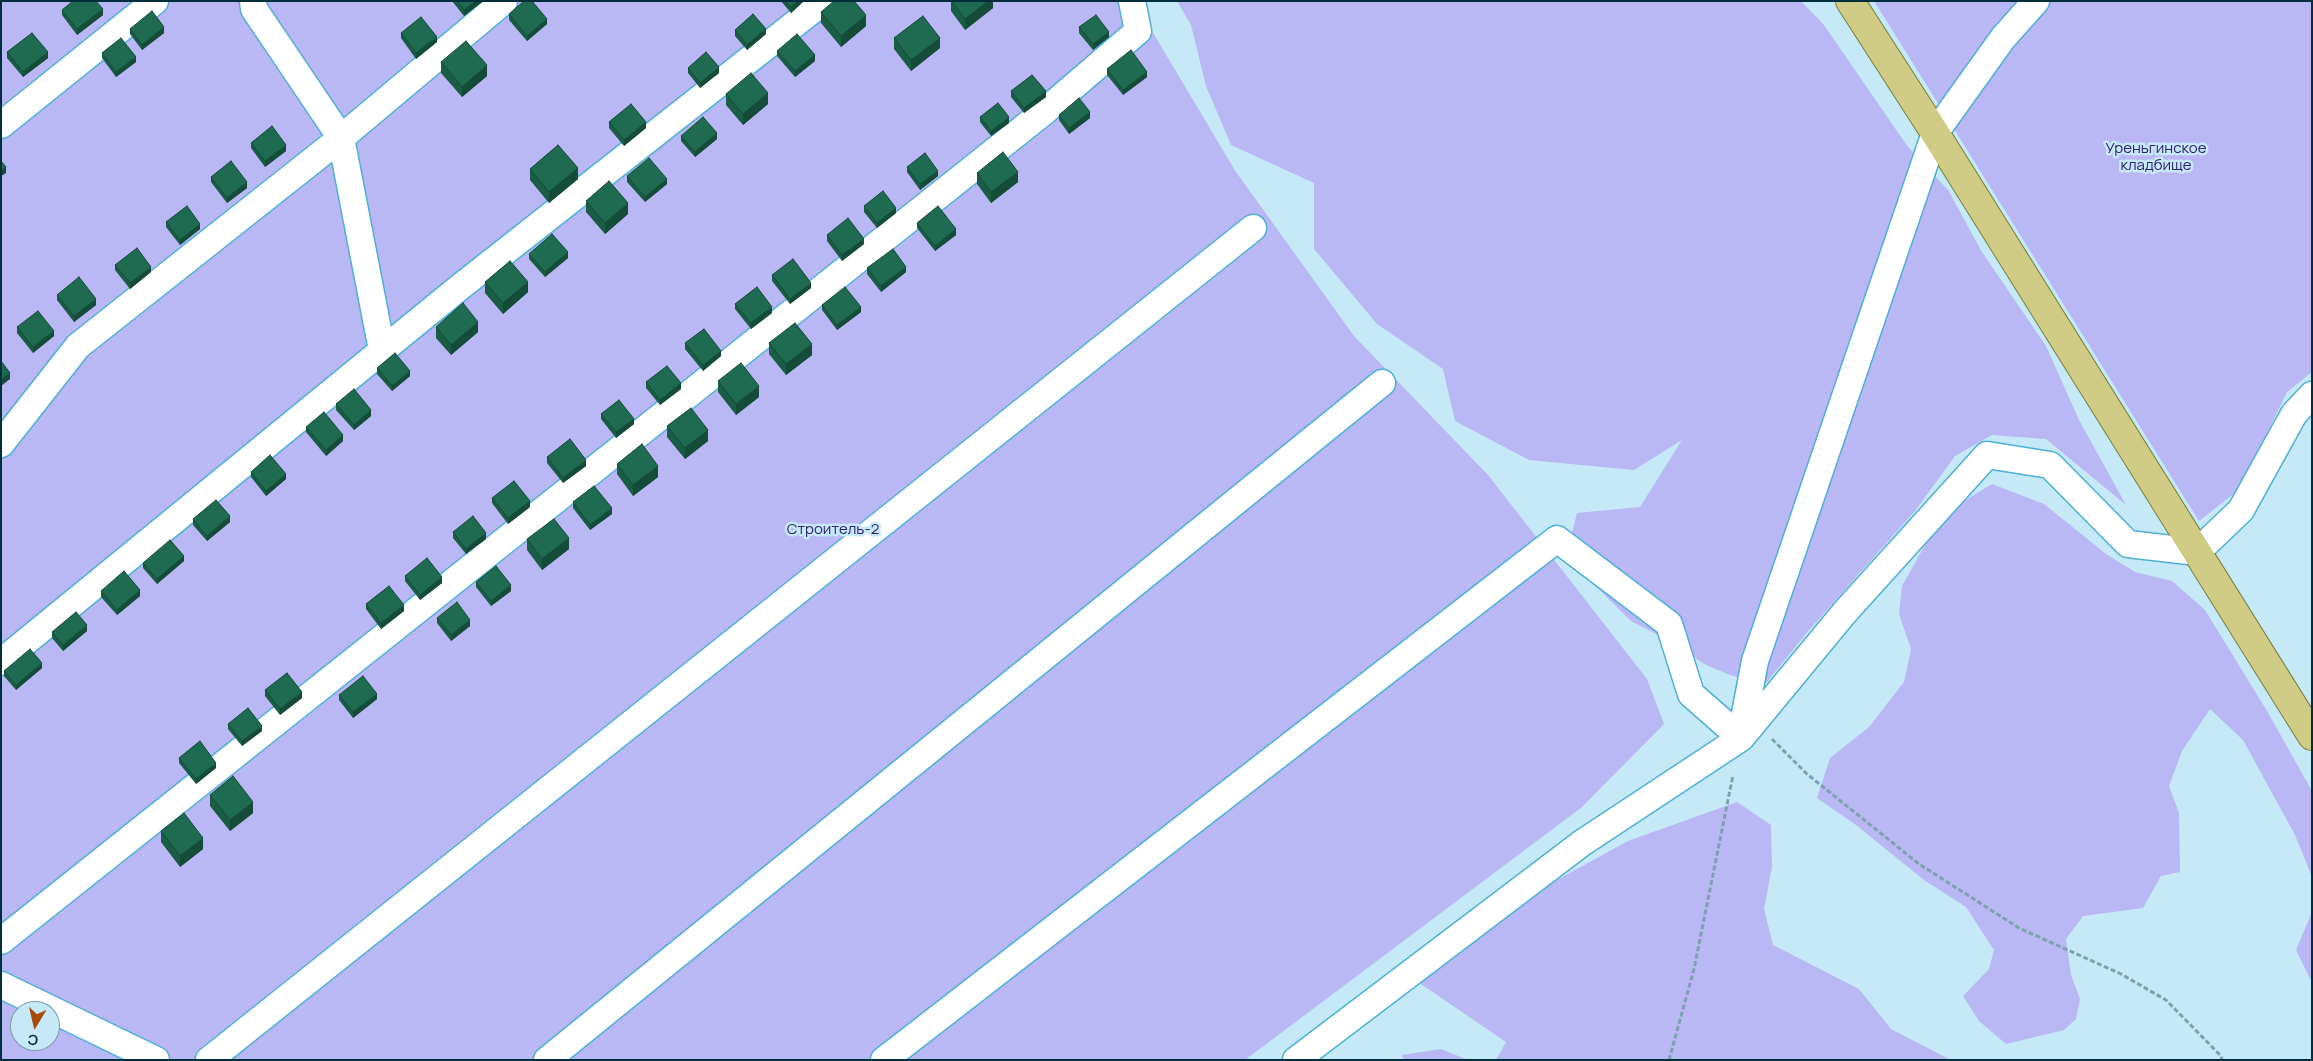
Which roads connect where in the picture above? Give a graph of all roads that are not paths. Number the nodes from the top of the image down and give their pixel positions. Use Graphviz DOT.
graph roads {
  1 [pos="155,1"];
  2 [pos="253,1"];
  3 [pos="504,1"];
  4 [pos="824,1"];
  5 [pos="1132,1"];
  6 [pos="1850,1"];
  7 [pos="2008,1"];
  8 [pos="2036,1"];
  9 [pos="2003,38"];
  10 [pos="1,125"];
  11 [pos="1935,133"];
  12 [pos="341,138"];
  13 [pos="1253,228"];
  14 [pos="382,350"];
  15 [pos="1382,383"];
  16 [pos="2312,395"];
  17 [pos="1,444"];
  18 [pos="2197,552"];
  19 [pos="1,662"];
  20 [pos="1748,730"];
  21 [pos="2312,736"];
  22 [pos="1,941"];
  23 [pos="1,986"];
  24 [pos="156,1060"];
  25 [pos="209,1060"];
  26 [pos="547,1060"];
  27 [pos="884,1060"];
  28 [pos="1296,1060"];
  1 -- 10 [label="lane"];
  2 -- 12 [label="lane"];
  3 -- 12 [label="lane"];
  4 -- 14 [label="lane"];
  5 -- 22 [label="lane"];
  6 -- 11 [label="main road"];
  7 -- 9 [label="lane"];
  8 -- 9 [label="lane"];
  9 -- 11 [label="lane"];
  11 -- 18 [label="main road"];
  11 -- 20 [label="lane"];
  12 -- 14 [label="lane"];
  12 -- 17 [label="lane"];
  13 -- 25 [label="lane"];
  14 -- 19 [label="lane"];
  15 -- 26 [label="lane"];
  16 -- 18 [label="lane"];
  18 -- 20 [label="lane"];
  18 -- 21 [label="main road"];
  20 -- 27 [label="lane"];
  20 -- 28 [label="lane"];
  23 -- 24 [label="lane"];
}
